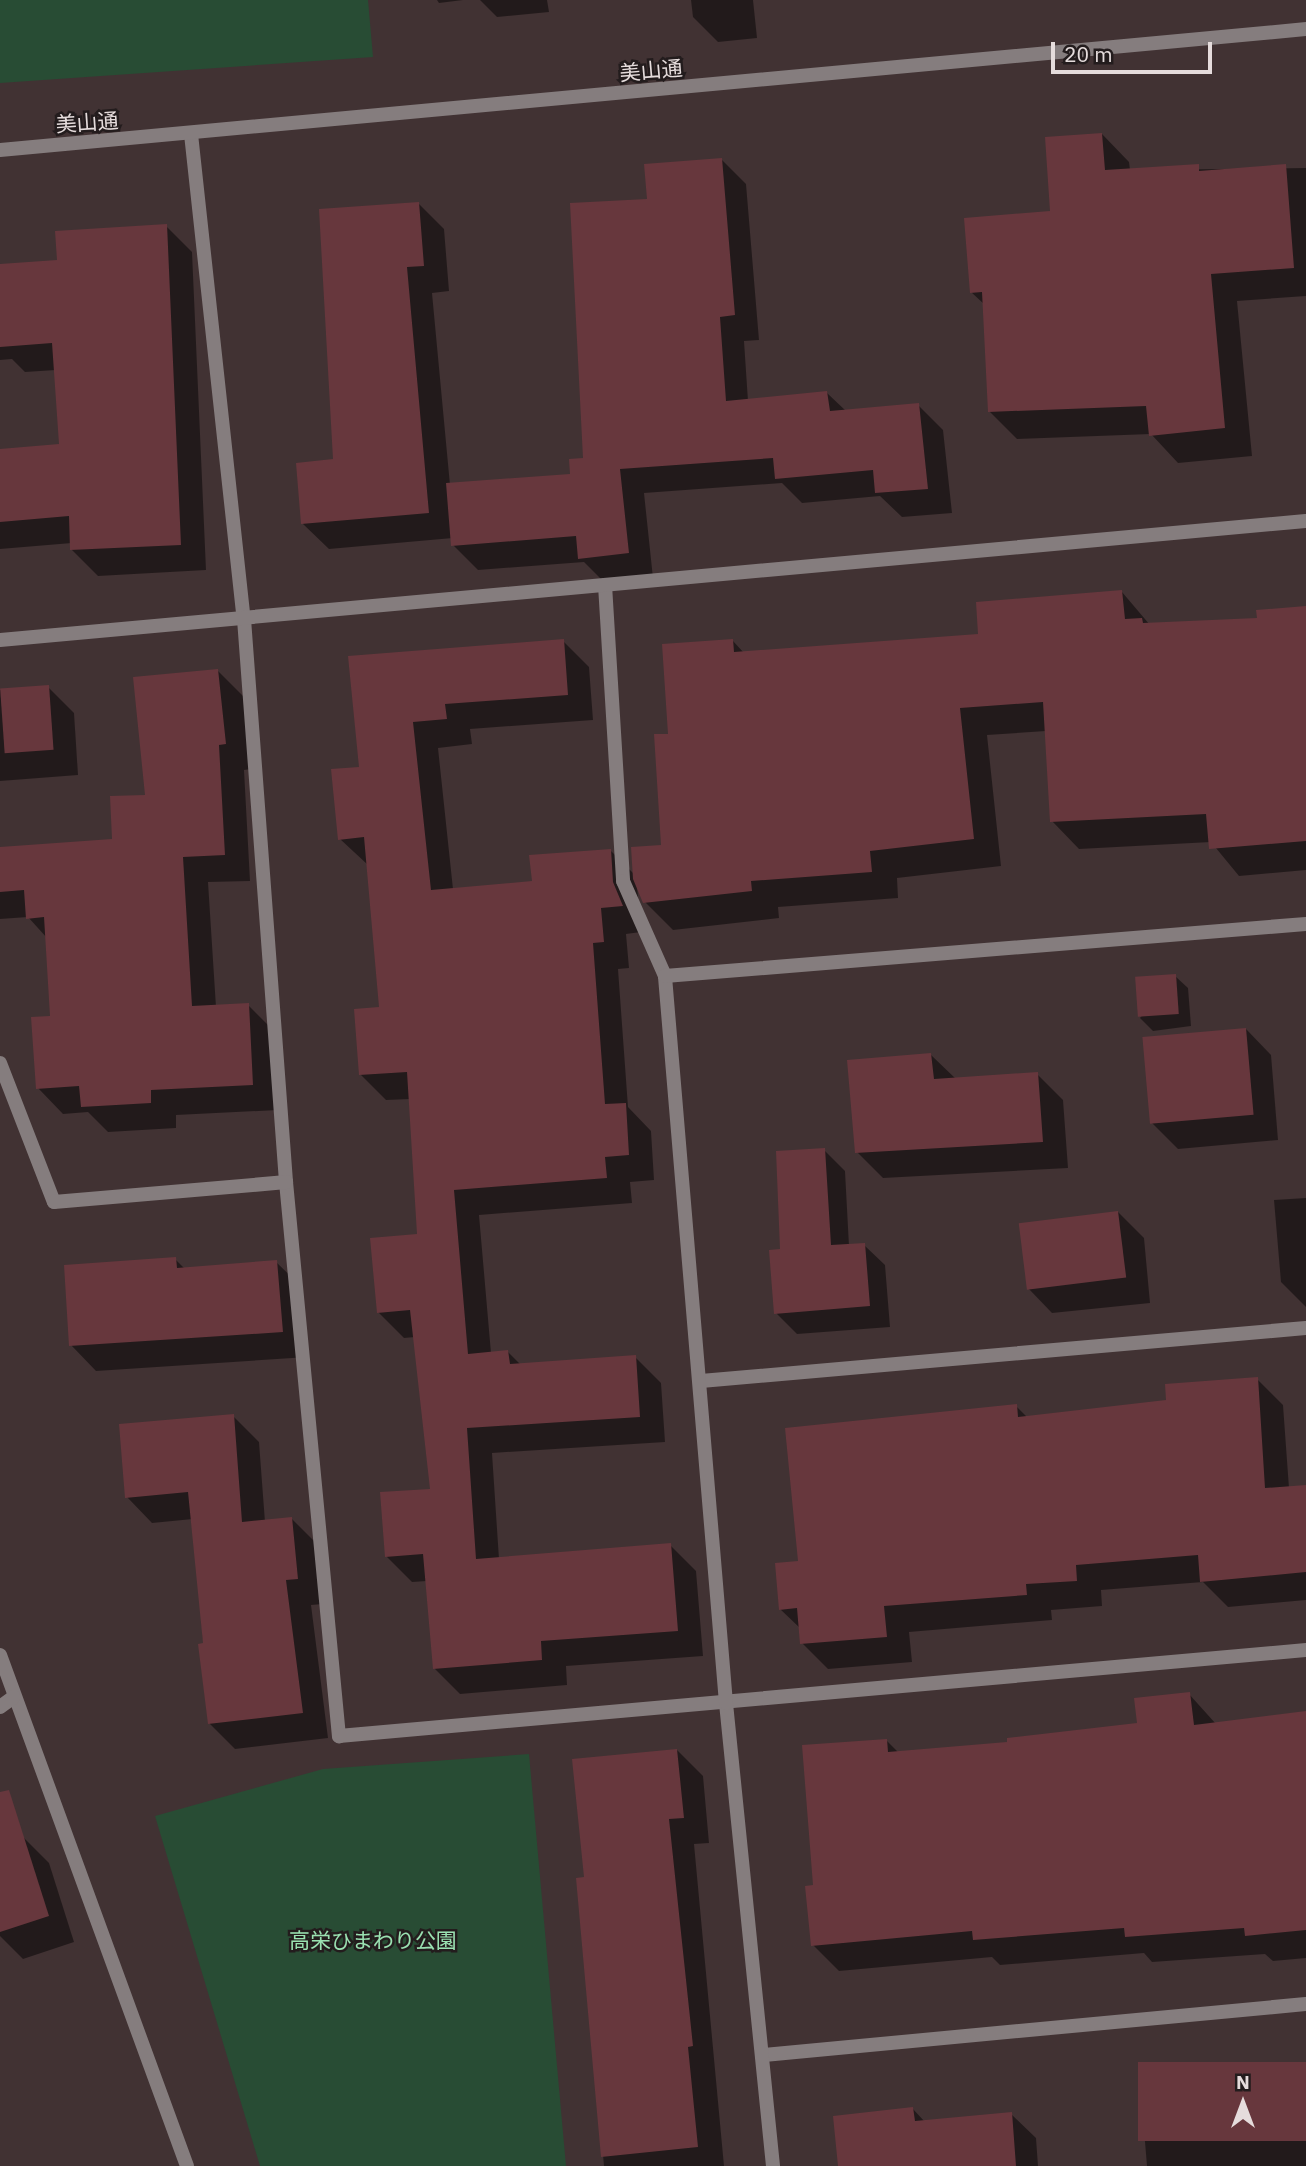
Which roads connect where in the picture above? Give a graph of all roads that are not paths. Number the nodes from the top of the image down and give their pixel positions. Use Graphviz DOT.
graph roads {
  1 [pos="1306,29"];
  2 [pos="191,134"];
  3 [pos="0,150"];
  4 [pos="1306,521"];
  5 [pos="605,585"];
  6 [pos="244,619"];
  7 [pos="0,640"];
  8 [pos="1306,924"];
  9 [pos="665,976"];
  10 [pos="0,1063"];
  11 [pos="286,1182"];
  12 [pos="1306,1328"];
  13 [pos="702,1381"];
  14 [pos="1306,1650"];
  15 [pos="0,1655"];
  16 [pos="14,1697"];
  17 [pos="726,1703"];
  18 [pos="0,1707"];
  19 [pos="1306,2004"];
  20 [pos="764,2055"];
  21 [pos="187,2166"];
  22 [pos="773,2166"];
  1 -- 2 [label="street, 美山通"];
  2 -- 3 [label="street, 美山通"];
  2 -- 6 [label="street"];
  4 -- 5 [label="street"];
  5 -- 6 [label="street"];
  5 -- 9 [label="street"];
  6 -- 7 [label="street"];
  6 -- 11 [label="street"];
  8 -- 9 [label="street"];
  9 -- 13 [label="street"];
  10 -- 11 [label="street"];
  11 -- 17 [label="street"];
  12 -- 13 [label="street"];
  13 -- 17 [label="street"];
  14 -- 17 [label="street"];
  15 -- 16 [label="street"];
  16 -- 18 [label="street"];
  16 -- 21 [label="street"];
  17 -- 20 [label="street"];
  19 -- 20 [label="street"];
  20 -- 22 [label="street"];
}
